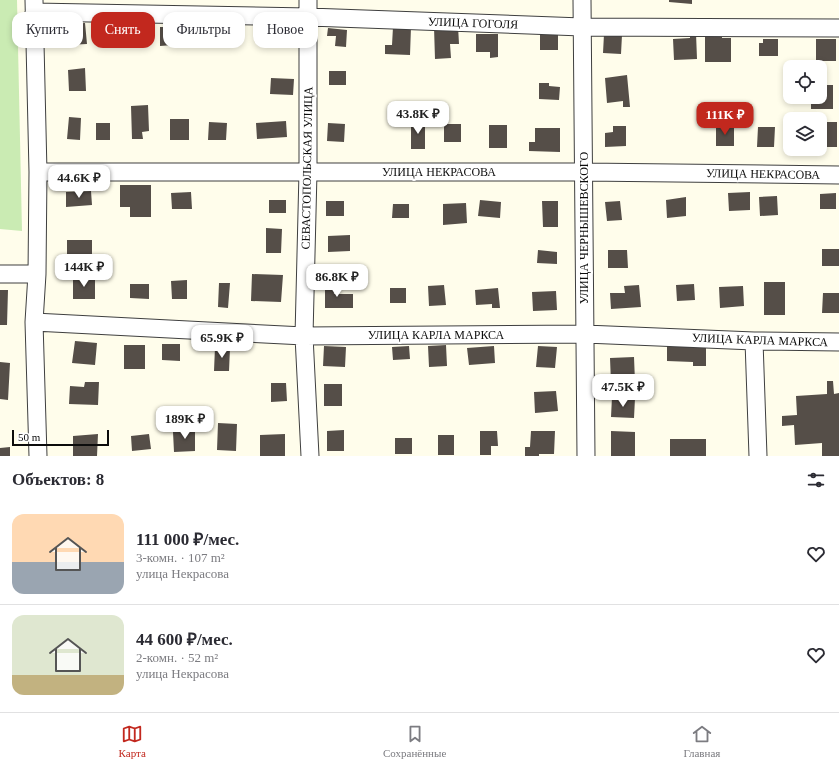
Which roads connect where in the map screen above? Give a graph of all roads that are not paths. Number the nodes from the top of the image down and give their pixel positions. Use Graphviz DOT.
graph roads {
  1 [pos="582,0"];
  2 [pos="34,6"];
  3 [pos="309,8"];
  4 [pos="582,27"];
  5 [pos="839,28"];
  6 [pos="38,172"];
  7 [pos="308,172"];
  8 [pos="584,172"];
  9 [pos="839,176"];
  10 [pos="0,274"];
  11 [pos="36,274"];
  12 [pos="34,322"];
  13 [pos="585,334"];
  14 [pos="304,336"];
  15 [pos="754,340"];
  16 [pos="839,342"];
  17 [pos="38,456"];
  18 [pos="310,456"];
  19 [pos="586,456"];
  20 [pos="758,456"];
  1 -- 4 [label="street, УЛИЦА ЧЕРНЫШЕВСКОГО"];
  2 -- 3 [label="street, УЛИЦА ГОГОЛЯ"];
  2 -- 6 [label="street"];
  3 -- 4 [label="street, УЛИЦА ГОГОЛЯ"];
  3 -- 7 [label="street, СЕВАСТОПОЛЬСКАЯ УЛИЦА"];
  4 -- 5 [label="street, УЛИЦА ГОГОЛЯ"];
  4 -- 8 [label="street, УЛИЦА ЧЕРНЫШЕВСКОГО"];
  6 -- 7 [label="street, УЛИЦА НЕКРАСОВА"];
  6 -- 11 [label="street"];
  7 -- 8 [label="street, УЛИЦА НЕКРАСОВА"];
  7 -- 14 [label="street, СЕВАСТОПОЛЬСКАЯ УЛИЦА"];
  8 -- 9 [label="street, УЛИЦА НЕКРАСОВА"];
  8 -- 13 [label="street, УЛИЦА ЧЕРНЫШЕВСКОГО"];
  10 -- 11 [label="street"];
  11 -- 12 [label="street"];
  12 -- 14 [label="street, УЛИЦА КАРЛА МАРКСА"];
  12 -- 17 [label="street"];
  13 -- 14 [label="street, УЛИЦА КАРЛА МАРКСА"];
  13 -- 15 [label="street, УЛИЦА КАРЛА МАРКСА"];
  13 -- 19 [label="street, УЛИЦА ЧЕРНЫШЕВСКОГО"];
  14 -- 18 [label="street, СЕВАСТОПОЛЬСКАЯ УЛИЦА"];
  15 -- 16 [label="street, УЛИЦА КАРЛА МАРКСА"];
  15 -- 20 [label="street"];
}
